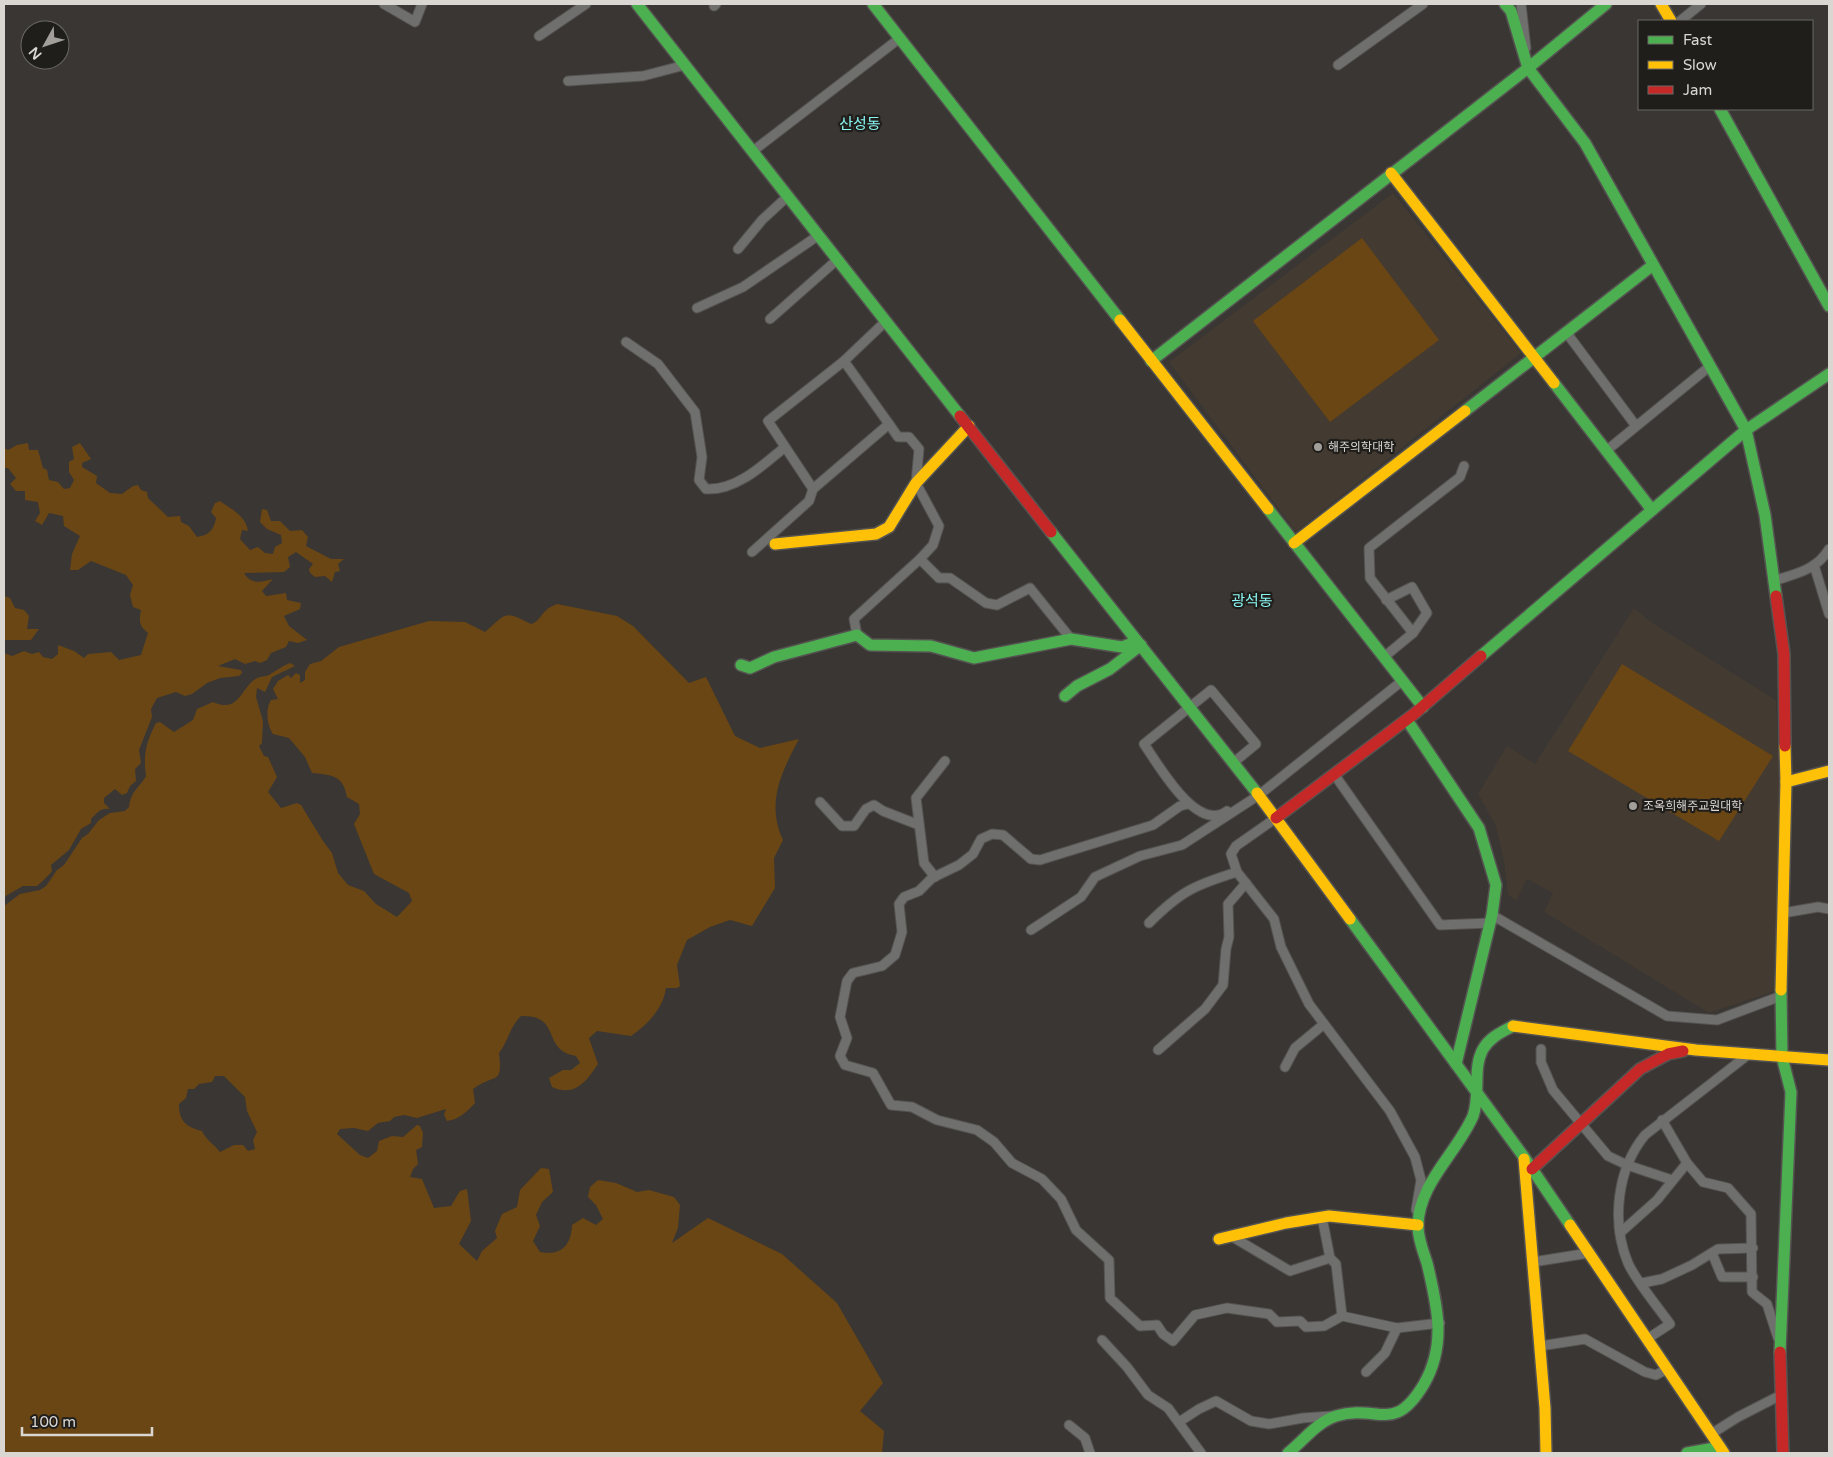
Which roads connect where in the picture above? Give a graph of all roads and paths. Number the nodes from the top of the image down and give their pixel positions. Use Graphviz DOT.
graph roads {
  1 [pos="384,4"];
  2 [pos="422,4"];
  3 [pos="586,4"];
  4 [pos="637,4"];
  5 [pos="873,4"];
  6 [pos="1423,4"];
  7 [pos="1505,4"];
  8 [pos="1520,4"];
  9 [pos="1606,4"];
  10 [pos="1661,4"];
  11 [pos="1701,4"];
  12 [pos="1670,20"];
  13 [pos="1681,20"];
  14 [pos="539,36"];
  15 [pos="900,38"];
  16 [pos="685,65"];
  17 [pos="1338,65"];
  18 [pos="1528,68"];
  19 [pos="568,81"];
  20 [pos="1721,110"];
  21 [pos="753,151"];
  22 [pos="1391,173"];
  23 [pos="788,196"];
  24 [pos="819,235"];
  25 [pos="738,249"];
  26 [pos="838,259"];
  27 [pos="1653,265"];
  28 [pos="1829,306"];
  29 [pos="697,308"];
  30 [pos="770,318"];
  31 [pos="886,320"];
  32 [pos="1566,332"];
  33 [pos="626,342"];
  34 [pos="1533,357"];
  35 [pos="844,361"];
  36 [pos="1151,361"];
  37 [pos="1710,366"];
  38 [pos="1829,374"];
  39 [pos="888,424"];
  40 [pos="969,426"];
  41 [pos="1636,426"];
  42 [pos="1746,430"];
  43 [pos="785,447"];
  44 [pos="1606,451"];
  45 [pos="1464,466"];
  46 [pos="916,483"];
  47 [pos="813,489"];
  48 [pos="1652,510"];
  49 [pos="1294,543"];
  50 [pos="775,544"];
  51 [pos="1829,549"];
  52 [pos="752,552"];
  53 [pos="920,559"];
  54 [pos="1814,565"];
  55 [pos="1773,581"];
  56 [pos="1386,600"];
  57 [pos="1829,614"];
  58 [pos="1412,633"];
  59 [pos="858,635"];
  60 [pos="1071,639"];
  61 [pos="1139,643"];
  62 [pos="1384,657"];
  63 [pos="741,665"];
  64 [pos="1402,681"];
  65 [pos="1065,696"];
  66 [pos="1423,707"];
  67 [pos="1190,708"];
  68 [pos="1407,720"];
  69 [pos="945,761"];
  70 [pos="1233,763"];
  71 [pos="1829,771"];
  72 [pos="1334,774"];
  73 [pos="1786,782"];
  74 [pos="1257,793"];
  75 [pos="820,802"];
  76 [pos="1188,804"];
  77 [pos="1276,818"];
  78 [pos="919,825"];
  79 [pos="1237,872"];
  80 [pos="935,877"];
  81 [pos="1246,884"];
  82 [pos="1829,909"];
  83 [pos="1783,913"];
  84 [pos="1491,919"];
  85 [pos="1149,923"];
  86 [pos="1031,930"];
  87 [pos="1781,996"];
  88 [pos="1324,1024"];
  89 [pos="1541,1049"];
  90 [pos="1158,1050"];
  91 [pos="1696,1050"];
  92 [pos="1749,1054"];
  93 [pos="1782,1057"];
  94 [pos="1829,1060"];
  95 [pos="1456,1064"];
  96 [pos="1285,1067"];
  97 [pos="1478,1094"];
  98 [pos="1662,1120"];
  99 [pos="1582,1125"];
  100 [pos="1524,1156"];
  101 [pos="1688,1163"];
  102 [pos="1627,1165"];
  103 [pos="1532,1169"];
  104 [pos="1672,1180"];
  105 [pos="1322,1217"];
  106 [pos="1415,1225"];
  107 [pos="1620,1233"];
  108 [pos="1225,1237"];
  109 [pos="1753,1248"];
  110 [pos="1589,1253"];
  111 [pos="1712,1253"];
  112 [pos="1330,1258"];
  113 [pos="1533,1262"];
  114 [pos="1753,1277"];
  115 [pos="1642,1283"];
  116 [pos="1342,1316"];
  117 [pos="1440,1323"];
  118 [pos="1397,1328"];
  119 [pos="1648,1339"];
  120 [pos="1102,1340"];
  121 [pos="1780,1342"];
  122 [pos="1540,1346"];
  123 [pos="1667,1368"];
  124 [pos="1366,1372"];
  125 [pos="1781,1395"];
  126 [pos="1336,1416"];
  127 [pos="1179,1422"];
  128 [pos="1070,1425"];
  129 [pos="1711,1434"];
  130 [pos="1722,1450"];
  131 [pos="1090,1453"];
  132 [pos="1201,1453"];
  133 [pos="1288,1453"];
  134 [pos="1546,1453"];
  135 [pos="1687,1453"];
  136 [pos="1783,1453"];
  1 -- 2 [label="street"];
  3 -- 14 [label="street"];
  4 -- 16 [label="street"];
  5 -- 15 [label="street"];
  6 -- 17 [label="street"];
  7 -- 18 [label="street"];
  8 -- 18 [label="street"];
  9 -- 18 [label="street"];
  10 -- 12 [label="street"];
  11 -- 13 [label="street"];
  15 -- 21 [label="street"];
  15 -- 36 [label="street"];
  16 -- 19 [label="street"];
  16 -- 21 [label="street"];
  18 -- 22 [label="street"];
  18 -- 27 [label="street"];
  20 -- 28 [label="street"];
  21 -- 23 [label="street"];
  22 -- 34 [label="street"];
  22 -- 36 [label="street"];
  23 -- 24 [label="street"];
  23 -- 25 [label="street"];
  24 -- 26 [label="street"];
  24 -- 29 [label="street"];
  26 -- 30 [label="street"];
  26 -- 31 [label="street"];
  27 -- 32 [label="street"];
  27 -- 37 [label="street"];
  31 -- 35 [label="street"];
  31 -- 40 [label="street"];
  32 -- 34 [label="street"];
  32 -- 41 [label="street"];
  33 -- 43 [label="street"];
  34 -- 44 [label="street"];
  34 -- 49 [label="street"];
  35 -- 39 [label="street"];
  35 -- 43 [label="street"];
  36 -- 49 [label="street"];
  37 -- 41 [label="street"];
  37 -- 42 [label="street"];
  38 -- 42 [label="street"];
  39 -- 46 [label="street"];
  39 -- 47 [label="street"];
  40 -- 46 [label="street"];
  40 -- 61 [label="street"];
  41 -- 44 [label="street"];
  42 -- 48 [label="street"];
  42 -- 55 [label="street"];
  43 -- 47 [label="street"];
  44 -- 48 [label="street"];
  45 -- 56 [label="street"];
  46 -- 50 [label="street"];
  46 -- 53 [label="street"];
  47 -- 52 [label="street"];
  48 -- 66 [label="street"];
  49 -- 62 [label="street"];
  51 -- 54 [label="street"];
  53 -- 59 [label="street"];
  53 -- 60 [label="street"];
  54 -- 55 [label="street"];
  54 -- 57 [label="street"];
  55 -- 73 [label="street"];
  56 -- 58 [label="street"];
  56 -- 58 [label="street"];
  58 -- 62 [label="street"];
  59 -- 60 [label="street"];
  59 -- 63 [label="street"];
  60 -- 61 [label="street"];
  61 -- 65 [label="street"];
  61 -- 67 [label="street"];
  62 -- 64 [label="street"];
  64 -- 66 [label="street"];
  64 -- 74 [label="street"];
  66 -- 68 [label="street"];
  67 -- 70 [label="street"];
  67 -- 70 [label="street"];
  67 -- 76 [label="street"];
  68 -- 72 [label="street"];
  68 -- 84 [label="street"];
  69 -- 78 [label="street"];
  70 -- 74 [label="street"];
  71 -- 73 [label="street"];
  72 -- 77 [label="street"];
  72 -- 84 [label="street"];
  73 -- 83 [label="street"];
  74 -- 76 [label="street"];
  74 -- 77 [label="street"];
  74 -- 86 [label="street"];
  75 -- 78 [label="street"];
  76 -- 80 [label="street"];
  77 -- 79 [label="street"];
  77 -- 95 [label="street"];
  78 -- 80 [label="street"];
  79 -- 81 [label="street"];
  79 -- 85 [label="street"];
  80 -- 116 [label="street"];
  81 -- 88 [label="street"];
  81 -- 90 [label="street"];
  82 -- 83 [label="street"];
  83 -- 87 [label="street"];
  84 -- 87 [label="street"];
  84 -- 95 [label="street"];
  87 -- 93 [label="street"];
  88 -- 96 [label="street"];
  88 -- 106 [label="street"];
  89 -- 99 [label="street"];
  91 -- 92 [label="street"];
  91 -- 97 [label="street"];
  91 -- 99 [label="street"];
  92 -- 93 [label="street"];
  92 -- 98 [label="street"];
  93 -- 94 [label="street"];
  93 -- 121 [label="street"];
  95 -- 97 [label="street"];
  97 -- 100 [label="street"];
  97 -- 106 [label="street"];
  98 -- 101 [label="street"];
  98 -- 102 [label="street"];
  99 -- 102 [label="street"];
  99 -- 103 [label="street"];
  100 -- 103 [label="street"];
  100 -- 113 [label="street"];
  101 -- 104 [label="street"];
  101 -- 109 [label="street"];
  102 -- 104 [label="street"];
  102 -- 107 [label="street"];
  103 -- 110 [label="street"];
  104 -- 107 [label="street"];
  105 -- 106 [label="street"];
  105 -- 108 [label="street"];
  105 -- 112 [label="street"];
  106 -- 117 [label="street"];
  107 -- 115 [label="street"];
  108 -- 112 [label="street"];
  109 -- 111 [label="street"];
  109 -- 114 [label="street"];
  110 -- 113 [label="street"];
  110 -- 119 [label="street"];
  111 -- 114 [label="street"];
  111 -- 115 [label="street"];
  112 -- 116 [label="street"];
  113 -- 122 [label="street"];
  114 -- 121 [label="street"];
  115 -- 119 [label="street"];
  116 -- 118 [label="street"];
  117 -- 118 [label="street"];
  117 -- 126 [label="street"];
  118 -- 124 [label="street"];
  119 -- 123 [label="street"];
  120 -- 127 [label="street"];
  121 -- 125 [label="street"];
  122 -- 123 [label="street"];
  122 -- 134 [label="street"];
  123 -- 129 [label="street"];
  125 -- 129 [label="street"];
  125 -- 136 [label="street"];
  126 -- 127 [label="street"];
  126 -- 133 [label="street"];
  127 -- 132 [label="street"];
  128 -- 131 [label="street"];
  129 -- 130 [label="street"];
  130 -- 135 [label="street"];
}
